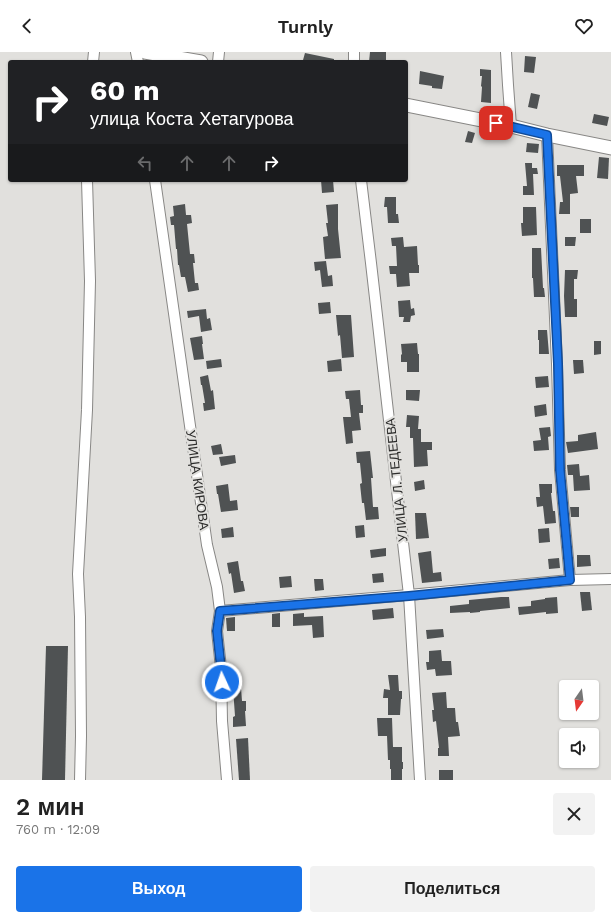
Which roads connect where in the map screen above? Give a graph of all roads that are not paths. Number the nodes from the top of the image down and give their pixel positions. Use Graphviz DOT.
graph roads {
  1 [pos="145,52"];
  2 [pos="506,52"];
  3 [pos="190,60"];
  4 [pos="408,105"];
  5 [pos="511,126"];
  6 [pos="547,135"];
  7 [pos="611,148"];
  8 [pos="87,182"];
  9 [pos="155,182"];
  10 [pos="360,182"];
  11 [pos="611,579"];
  12 [pos="570,580"];
  13 [pos="409,596"];
  14 [pos="220,611"];
  15 [pos="80,780"];
  16 [pos="226,780"];
  17 [pos="420,780"];
  1 -- 3 [label="main road"];
  2 -- 5 [label="street"];
  4 -- 5 [label="main road"];
  5 -- 6 [label="main road"];
  6 -- 7 [label="main road"];
  6 -- 12 [label="street"];
  8 -- 15 [label="street"];
  9 -- 14 [label="street, УЛИЦА КИРОВА"];
  10 -- 13 [label="street, УЛИЦА Л. ТЕДЕЕВА"];
  11 -- 12 [label="street"];
  12 -- 13 [label="street"];
  13 -- 14 [label="street"];
  13 -- 17 [label="street, УЛИЦА Л. ТЕДЕЕВА"];
  14 -- 16 [label="street, УЛИЦА КИРОВА"];
}
